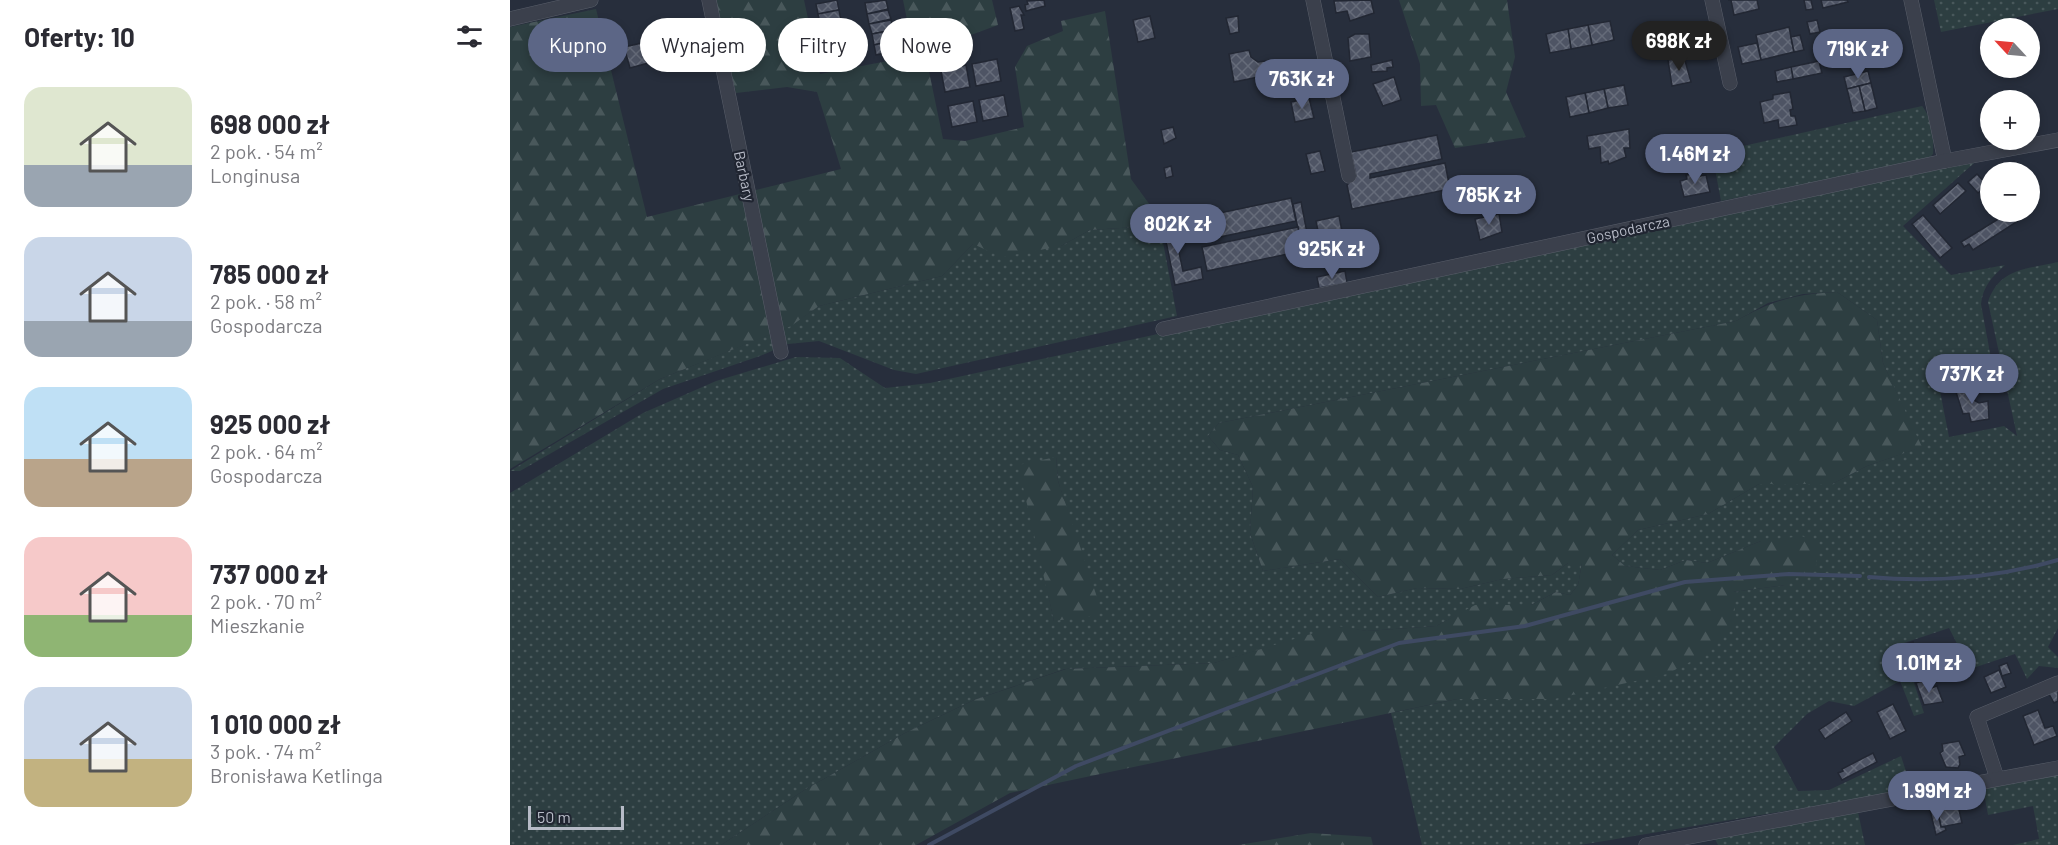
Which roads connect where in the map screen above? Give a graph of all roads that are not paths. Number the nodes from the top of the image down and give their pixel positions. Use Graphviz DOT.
graph roads {
  1 [pos="591,0"];
  2 [pos="709,0"];
  3 [pos="1313,0"];
  4 [pos="1712,0"];
  5 [pos="1911,0"];
  6 [pos="510,19"];
  7 [pos="1730,83"];
  8 [pos="2058,140"];
  9 [pos="1945,160"];
  10 [pos="1349,176"];
  11 [pos="1163,329"];
  12 [pos="781,352"];
  13 [pos="2058,684"];
  14 [pos="2058,768"];
  15 [pos="1997,778"];
  16 [pos="1646,845"];
  1 -- 6 [label="street"];
  2 -- 12 [label="street, Barbary"];
  3 -- 10 [label="street"];
  4 -- 7 [label="street"];
  5 -- 9 [label="street"];
  8 -- 9 [label="street, Gospodarcza"];
  9 -- 11 [label="street, Gospodarcza"];
  13 -- 15 [label="street"];
  14 -- 15 [label="street"];
  15 -- 16 [label="street"];
}
